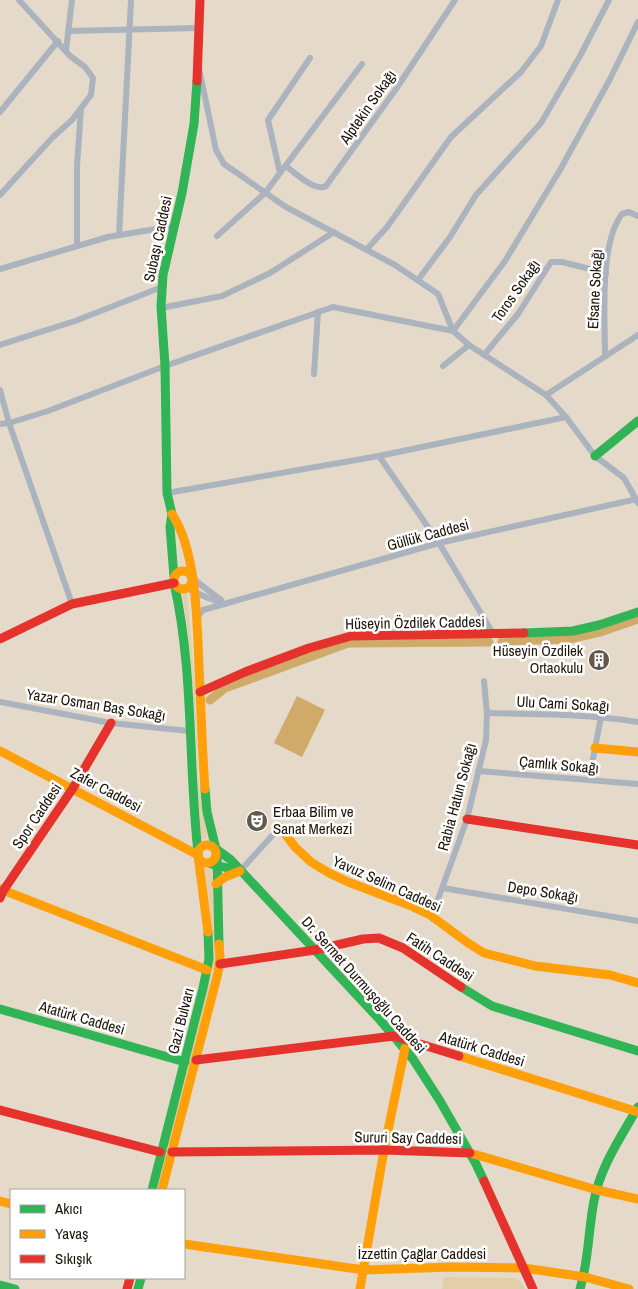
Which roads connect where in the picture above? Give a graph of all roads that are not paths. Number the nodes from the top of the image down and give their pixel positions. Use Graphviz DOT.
graph roads {
  1 [pos="19,0"];
  2 [pos="72,0"];
  3 [pos="131,0"];
  4 [pos="200,0"];
  5 [pos="455,0"];
  6 [pos="558,0"];
  7 [pos="609,0"];
  8 [pos="638,22"];
  9 [pos="198,28"];
  10 [pos="68,30"];
  11 [pos="129,30"];
  12 [pos="58,41"];
  13 [pos="66,50"];
  14 [pos="310,58"];
  15 [pos="362,64"];
  16 [pos="198,67"];
  17 [pos="81,108"];
  18 [pos="0,112"];
  19 [pos="286,166"];
  20 [pos="280,173"];
  21 [pos="265,193"];
  22 [pos="0,195"];
  23 [pos="638,216"];
  24 [pos="174,226"];
  25 [pos="334,232"];
  26 [pos="119,235"];
  27 [pos="217,236"];
  28 [pos="77,246"];
  29 [pos="367,249"];
  30 [pos="0,269"];
  31 [pos="606,273"];
  32 [pos="418,280"];
  33 [pos="162,287"];
  34 [pos="161,308"];
  35 [pos="318,312"];
  36 [pos="454,331"];
  37 [pos="638,335"];
  38 [pos="0,345"];
  39 [pos="469,345"];
  40 [pos="484,355"];
  41 [pos="605,356"];
  42 [pos="165,366"];
  43 [pos="443,366"];
  44 [pos="314,374"];
  45 [pos="0,390"];
  46 [pos="546,395"];
  47 [pos="566,417"];
  48 [pos="638,422"];
  49 [pos="9,423"];
  50 [pos="0,424"];
  51 [pos="379,456"];
  52 [pos="595,456"];
  53 [pos="167,493"];
  54 [pos="637,500"];
  55 [pos="172,514"];
  56 [pos="439,543"];
  57 [pos="192,578"];
  58 [pos="174,580"];
  59 [pos="190,590"];
  60 [pos="72,604"];
  61 [pos="226,604"];
  62 [pos="638,612"];
  63 [pos="196,619"];
  64 [pos="494,635"];
  65 [pos="0,639"];
  66 [pos="484,681"];
  67 [pos="200,692"];
  68 [pos="0,702"];
  69 [pos="488,714"];
  70 [pos="601,717"];
  71 [pos="638,722"];
  72 [pos="111,723"];
  73 [pos="189,731"];
  74 [pos="595,748"];
  75 [pos="0,751"];
  76 [pos="638,752"];
  77 [pos="478,771"];
  78 [pos="589,779"];
  79 [pos="638,784"];
  80 [pos="73,788"];
  81 [pos="467,819"];
  82 [pos="280,828"];
  83 [pos="638,845"];
  84 [pos="216,852"];
  85 [pos="198,853"];
  86 [pos="206,863"];
  87 [pos="216,865"];
  88 [pos="240,871"];
  89 [pos="216,884"];
  90 [pos="443,888"];
  91 [pos="1,893"];
  92 [pos="432,916"];
  93 [pos="638,921"];
  94 [pos="315,950"];
  95 [pos="220,964"];
  96 [pos="207,970"];
  97 [pos="638,983"];
  98 [pos="0,1009"];
  99 [pos="394,1036"];
  100 [pos="404,1048"];
  101 [pos="638,1051"];
  102 [pos="196,1060"];
  103 [pos="184,1062"];
  104 [pos="0,1110"];
  105 [pos="637,1110"];
  106 [pos="384,1150"];
  107 [pos="160,1152"];
  108 [pos="172,1152"];
  109 [pos="470,1153"];
  110 [pos="152,1189"];
  111 [pos="162,1189"];
  112 [pos="597,1190"];
  113 [pos="638,1198"];
  114 [pos="185,1244"];
  115 [pos="524,1268"];
  116 [pos="364,1270"];
  117 [pos="585,1277"];
  118 [pos="0,1285"];
  119 [pos="15,1289"];
  120 [pos="360,1289"];
  121 [pos="533,1289"];
  122 [pos="580,1289"];
  123 [pos="629,1289"];
  1 -- 12 [label="street"];
  2 -- 10 [label="street"];
  3 -- 11 [label="street"];
  4 -- 9 [label="street, Subaşı Caddesi"];
  5 -- 19 [label="street, Alptekin Sokağı"];
  6 -- 29 [label="street"];
  7 -- 32 [label="street"];
  8 -- 36 [label="street"];
  9 -- 11 [label="street"];
  9 -- 16 [label="street, Subaşı Caddesi"];
  10 -- 11 [label="street"];
  10 -- 13 [label="street"];
  11 -- 26 [label="street"];
  12 -- 13 [label="street"];
  12 -- 18 [label="street"];
  13 -- 17 [label="street"];
  14 -- 20 [label="street"];
  15 -- 19 [label="street"];
  16 -- 21 [label="street"];
  16 -- 24 [label="street, Subaşı Caddesi"];
  17 -- 22 [label="street"];
  17 -- 28 [label="street"];
  19 -- 20 [label="street"];
  20 -- 21 [label="street"];
  21 -- 25 [label="street"];
  21 -- 27 [label="street"];
  23 -- 31 [label="street, Efsane Sokağı"];
  24 -- 26 [label="street"];
  24 -- 33 [label="street, Subaşı Caddesi"];
  25 -- 29 [label="street"];
  25 -- 34 [label="street"];
  26 -- 28 [label="street"];
  28 -- 30 [label="street"];
  29 -- 32 [label="street"];
  31 -- 40 [label="street, Toros Sokağı"];
  31 -- 41 [label="street, Efsane Sokağı"];
  32 -- 36 [label="street"];
  33 -- 34 [label="street, Subaşı Caddesi"];
  33 -- 38 [label="street"];
  34 -- 42 [label="street, Subaşı Caddesi"];
  35 -- 36 [label="street"];
  35 -- 42 [label="street"];
  35 -- 44 [label="street"];
  36 -- 39 [label="street"];
  37 -- 41 [label="street"];
  39 -- 40 [label="street"];
  39 -- 43 [label="street"];
  40 -- 46 [label="street"];
  41 -- 46 [label="street"];
  42 -- 49 [label="street"];
  42 -- 53 [label="street, Subaşı Caddesi"];
  45 -- 49 [label="street"];
  46 -- 47 [label="street"];
  47 -- 51 [label="street"];
  47 -- 52 [label="street"];
  48 -- 52 [label="street"];
  49 -- 50 [label="street"];
  49 -- 60 [label="street"];
  51 -- 53 [label="street"];
  51 -- 56 [label="street"];
  52 -- 54 [label="street"];
  53 -- 55 [label="street, Subaşı Caddesi"];
  54 -- 56 [label="street, Güllük Caddesi"];
  55 -- 57 [label="street, Subaşı Caddesi"];
  55 -- 58 [label="street, Subaşı Caddesi"];
  56 -- 61 [label="street, Güllük Caddesi"];
  56 -- 64 [label="street"];
  57 -- 58 [label="street"];
  57 -- 59 [label="street, Gazi Bulvarı"];
  57 -- 61 [label="street"];
  58 -- 59 [label="street"];
  58 -- 60 [label="street"];
  58 -- 73 [label="street, Gazi Bulvarı"];
  59 -- 61 [label="street"];
  59 -- 63 [label="street, Gazi Bulvarı"];
  60 -- 65 [label="street"];
  61 -- 63 [label="street, Güllük Caddesi"];
  62 -- 64 [label="street, Hüseyin Özdilek Caddesi"];
  63 -- 67 [label="street, Gazi Bulvarı"];
  64 -- 67 [label="street, Hüseyin Özdilek Caddesi"];
  66 -- 69 [label="street, Rabia Hatun Sokağı"];
  67 -- 84 [label="street, Gazi Bulvarı"];
  68 -- 72 [label="street, Yazar Osman Baş Sokağı"];
  69 -- 70 [label="street, Ulu Cami Sokağı"];
  69 -- 77 [label="street, Rabia Hatun Sokağı"];
  70 -- 71 [label="street, Ulu Cami Sokağı"];
  70 -- 74 [label="street"];
  72 -- 73 [label="street, Yazar Osman Baş Sokağı"];
  72 -- 80 [label="street, Spor Caddesi"];
  73 -- 85 [label="street, Gazi Bulvarı"];
  74 -- 76 [label="street"];
  74 -- 78 [label="street"];
  75 -- 80 [label="street, Zafer Caddesi"];
  77 -- 78 [label="street, Çamlık Sokağı"];
  77 -- 81 [label="street, Rabia Hatun Sokağı"];
  78 -- 79 [label="street, Çamlık Sokağı"];
  80 -- 85 [label="street, Zafer Caddesi"];
  80 -- 91 [label="street, Spor Caddesi"];
  81 -- 83 [label="street"];
  81 -- 90 [label="street, Rabia Hatun Sokağı"];
  82 -- 88 [label="street"];
  82 -- 92 [label="street, Yavuz Selim Caddesi"];
  84 -- 85 [label="street"];
  84 -- 86 [label="street"];
  84 -- 87 [label="street, Gazi Bulvarı"];
  84 -- 88 [label="street, Dr. Sermet Durmuşoğlu Caddesi"];
  85 -- 86 [label="street"];
  85 -- 96 [label="street, Gazi Bulvarı"];
  86 -- 87 [label="street"];
  87 -- 88 [label="street"];
  87 -- 89 [label="street, Gazi Bulvarı"];
  88 -- 89 [label="street"];
  88 -- 94 [label="street, Dr. Sermet Durmuşoğlu Caddesi"];
  89 -- 95 [label="street, Gazi Bulvarı"];
  90 -- 92 [label="street, Rabia Hatun Sokağı"];
  90 -- 93 [label="street, Depo Sokağı"];
  91 -- 96 [label="street"];
  92 -- 97 [label="street, Yavuz Selim Caddesi"];
  94 -- 95 [label="street, Fatih Caddesi"];
  94 -- 99 [label="street, Dr. Sermet Durmuşoğlu Caddesi"];
  94 -- 101 [label="street, Fatih Caddesi"];
  95 -- 102 [label="street, Gazi Bulvarı"];
  96 -- 103 [label="street, Gazi Bulvarı"];
  98 -- 103 [label="street, Atatürk Caddesi"];
  99 -- 100 [label="street, Dr. Sermet Durmuşoğlu Caddesi"];
  99 -- 102 [label="street, Atatürk Caddesi"];
  99 -- 105 [label="street, Atatürk Caddesi"];
  100 -- 106 [label="street"];
  100 -- 109 [label="street, Dr. Sermet Durmuşoğlu Caddesi"];
  102 -- 108 [label="street, Gazi Bulvarı"];
  103 -- 107 [label="street, Gazi Bulvarı"];
  104 -- 107 [label="street"];
  105 -- 112 [label="street"];
  106 -- 108 [label="street, Sururi Say Caddesi"];
  106 -- 109 [label="street, Sururi Say Caddesi"];
  106 -- 116 [label="street"];
  107 -- 110 [label="street, Gazi Bulvarı"];
  108 -- 111 [label="street, Gazi Bulvarı"];
  109 -- 112 [label="street, Sururi Say Caddesi"];
  109 -- 115 [label="street, Dr. Sermet Durmuşoğlu Caddesi"];
  112 -- 113 [label="street, Sururi Say Caddesi"];
  112 -- 117 [label="street"];
  114 -- 116 [label="street, İzzettin Çağlar Caddesi"];
  115 -- 116 [label="street, İzzettin Çağlar Caddesi"];
  115 -- 117 [label="street, İzzettin Çağlar Caddesi"];
  115 -- 121 [label="street, Dr. Sermet Durmuşoğlu Caddesi"];
  116 -- 120 [label="street"];
  117 -- 122 [label="street"];
  117 -- 123 [label="street, İzzettin Çağlar Caddesi"];
  118 -- 119 [label="street"];
}
